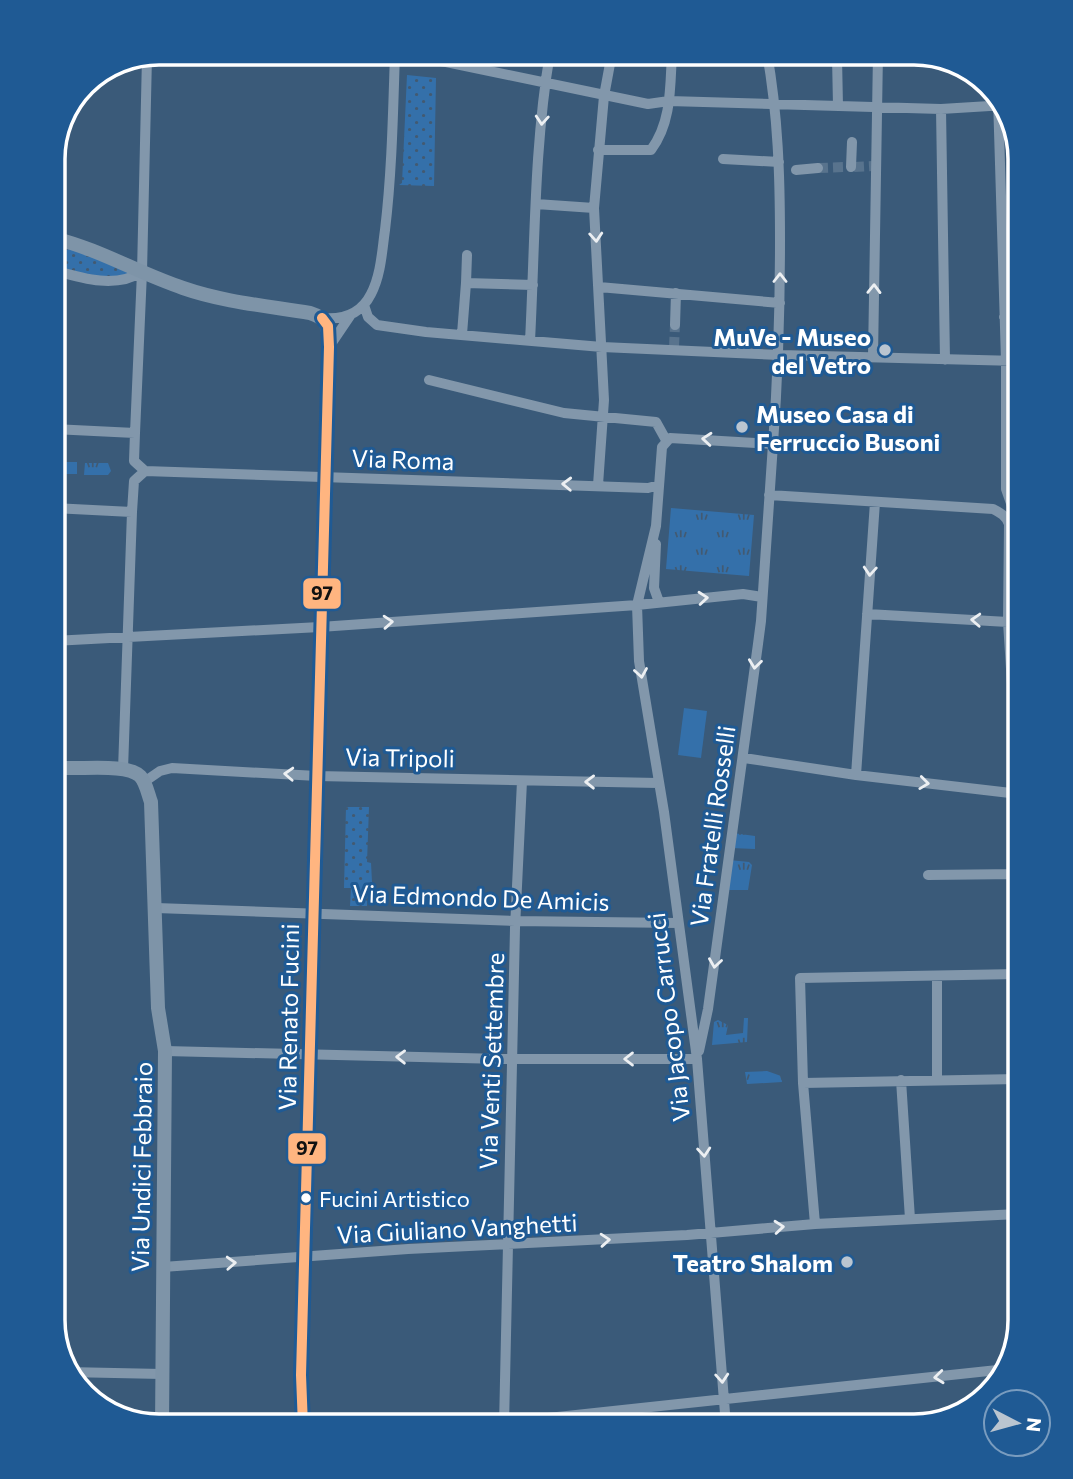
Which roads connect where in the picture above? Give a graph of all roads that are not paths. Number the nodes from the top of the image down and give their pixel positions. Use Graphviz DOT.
graph roads {
  1 [pos="394,65"];
  2 [pos="461,65"];
  3 [pos="548,65"];
  4 [pos="610,65"];
  5 [pos="671,65"];
  6 [pos="769,65"];
  7 [pos="837,65"];
  8 [pos="878,65"];
  9 [pos="147,66"];
  10 [pos="545,84"];
  11 [pos="604,96"];
  12 [pos="669,101"];
  13 [pos="776,102"];
  14 [pos="990,104"];
  15 [pos="838,106"];
  16 [pos="877,106"];
  17 [pos="941,109"];
  18 [pos="1001,124"];
  19 [pos="852,142"];
  20 [pos="598,150"];
  21 [pos="723,159"];
  22 [pos="850,167"];
  23 [pos="781,169"];
  24 [pos="818,169"];
  25 [pos="796,170"];
  26 [pos="536,204"];
  27 [pos="594,208"];
  28 [pos="65,241"];
  29 [pos="467,255"];
  30 [pos="142,272"];
  31 [pos="65,273"];
  32 [pos="466,283"];
  33 [pos="533,285"];
  34 [pos="599,287"];
  35 [pos="676,293"];
  36 [pos="780,303"];
  37 [pos="364,305"];
  38 [pos="353,313"];
  39 [pos="322,317"];
  40 [pos="1004,317"];
  41 [pos="1008,317"];
  42 [pos="675,325"];
  43 [pos="462,334"];
  44 [pos="530,341"];
  45 [pos="329,347"];
  46 [pos="602,347"];
  47 [pos="780,355"];
  48 [pos="873,357"];
  49 [pos="945,360"];
  50 [pos="1006,360"];
  51 [pos="429,380"];
  52 [pos="604,417"];
  53 [pos="65,430"];
  54 [pos="135,433"];
  55 [pos="666,440"];
  56 [pos="773,444"];
  57 [pos="145,471"];
  58 [pos="327,478"];
  59 [pos="598,485"];
  60 [pos="659,485"];
  61 [pos="1008,492"];
  62 [pos="769,495"];
  63 [pos="875,502"];
  64 [pos="1008,506"];
  65 [pos="65,509"];
  66 [pos="993,509"];
  67 [pos="132,512"];
  68 [pos="1008,522"];
  69 [pos="656,526"];
  70 [pos="762,597"];
  71 [pos="659,602"];
  72 [pos="637,605"];
  73 [pos="867,614"];
  74 [pos="1008,622"];
  75 [pos="320,627"];
  76 [pos="126,637"];
  77 [pos="65,640"];
  78 [pos="744,758"];
  79 [pos="65,768"];
  80 [pos="123,770"];
  81 [pos="856,775"];
  82 [pos="317,776"];
  83 [pos="522,781"];
  84 [pos="144,782"];
  85 [pos="658,783"];
  86 [pos="1008,793"];
  87 [pos="928,874"];
  88 [pos="1008,874"];
  89 [pos="156,908"];
  90 [pos="314,912"];
  91 [pos="515,920"];
  92 [pos="678,923"];
  93 [pos="1008,974"];
  94 [pos="937,976"];
  95 [pos="165,1051"];
  96 [pos="310,1056"];
  97 [pos="512,1059"];
  98 [pos="697,1059"];
  99 [pos="937,1079"];
  100 [pos="1008,1079"];
  101 [pos="901,1080"];
  102 [pos="803,1083"];
  103 [pos="1008,1215"];
  104 [pos="910,1219"];
  105 [pos="815,1224"];
  106 [pos="711,1233"];
  107 [pos="506,1245"];
  108 [pos="305,1258"];
  109 [pos="163,1267"];
  110 [pos="81,1372"];
  111 [pos="993,1372"];
  112 [pos="162,1374"];
  113 [pos="724,1401"];
  114 [pos="162,1414"];
  115 [pos="302,1414"];
  116 [pos="503,1414"];
  117 [pos="604,1414"];
  118 [pos="725,1414"];
  1 -- 37 [label="street"];
  2 -- 10 [label="street"];
  3 -- 10 [label="street"];
  4 -- 11 [label="street"];
  5 -- 12 [label="street"];
  6 -- 13 [label="street, Via Fratelli Rosselli"];
  7 -- 15 [label="street"];
  8 -- 16 [label="street"];
  9 -- 30 [label="street"];
  10 -- 11 [label="street"];
  10 -- 26 [label="street, one-way"];
  11 -- 12 [label="street"];
  11 -- 20 [label="street"];
  12 -- 13 [label="street"];
  12 -- 20 [label="street"];
  13 -- 15 [label="street"];
  13 -- 23 [label="street, Via Fratelli Rosselli"];
  14 -- 17 [label="street"];
  15 -- 16 [label="street"];
  16 -- 17 [label="street"];
  48 -- 16 [label="street, one-way"];
  17 -- 49 [label="street"];
  18 -- 40 [label="street"];
  19 -- 22 [label="street"];
  20 -- 27 [label="street"];
  21 -- 23 [label="street"];
  36 -- 23 [label="street, Via Fratelli Rosselli, one-way"];
  24 -- 25 [label="street"];
  26 -- 27 [label="street"];
  26 -- 33 [label="street"];
  27 -- 34 [label="street, one-way"];
  28 -- 30 [label="main road"];
  29 -- 32 [label="street"];
  30 -- 31 [label="street"];
  30 -- 39 [label="main road"];
  30 -- 54 [label="street"];
  32 -- 33 [label="street"];
  32 -- 43 [label="street"];
  33 -- 44 [label="street"];
  34 -- 35 [label="street"];
  34 -- 46 [label="street"];
  35 -- 36 [label="street"];
  35 -- 42 [label="street"];
  36 -- 47 [label="street, Via Fratelli Rosselli"];
  37 -- 38 [label="street"];
  37 -- 43 [label="street"];
  38 -- 39 [label="street"];
  38 -- 45 [label="street"];
  39 -- 45 [label="main road, Via Renato Fucini"];
  40 -- 41 [label="street"];
  40 -- 50 [label="street"];
  43 -- 44 [label="street"];
  44 -- 46 [label="street"];
  45 -- 58 [label="main road, Via Renato Fucini"];
  46 -- 47 [label="street"];
  46 -- 52 [label="street"];
  47 -- 48 [label="street"];
  47 -- 56 [label="street, Via Fratelli Rosselli"];
  48 -- 49 [label="street"];
  49 -- 50 [label="street"];
  50 -- 61 [label="street"];
  51 -- 52 [label="street"];
  52 -- 55 [label="street"];
  52 -- 59 [label="street"];
  53 -- 54 [label="street"];
  54 -- 57 [label="street"];
  56 -- 55 [label="street, one-way"];
  55 -- 60 [label="street"];
  56 -- 62 [label="street, Via Fratelli Rosselli"];
  57 -- 58 [label="street, Via Roma"];
  57 -- 67 [label="street"];
  59 -- 58 [label="street, Via Roma, one-way"];
  58 -- 75 [label="main road, Via Renato Fucini"];
  59 -- 60 [label="street, Via Roma"];
  60 -- 69 [label="street"];
  62 -- 63 [label="street"];
  62 -- 70 [label="street, Via Fratelli Rosselli"];
  63 -- 66 [label="street"];
  63 -- 73 [label="street, one-way"];
  64 -- 66 [label="street"];
  65 -- 67 [label="street"];
  66 -- 68 [label="street"];
  67 -- 76 [label="street"];
  69 -- 71 [label="street"];
  69 -- 72 [label="street, Via Jacopo Carrucci"];
  71 -- 70 [label="street, one-way"];
  70 -- 78 [label="street, Via Fratelli Rosselli, one-way"];
  71 -- 72 [label="street"];
  75 -- 72 [label="street, one-way"];
  72 -- 85 [label="street, Via Jacopo Carrucci, one-way"];
  74 -- 73 [label="street, one-way"];
  73 -- 81 [label="street"];
  75 -- 76 [label="street"];
  75 -- 82 [label="main road, Via Renato Fucini"];
  76 -- 77 [label="street"];
  76 -- 80 [label="street"];
  78 -- 81 [label="street"];
  78 -- 98 [label="street, Via Fratelli Rosselli, one-way"];
  79 -- 80 [label="main road"];
  80 -- 84 [label="main road"];
  81 -- 86 [label="street, one-way"];
  82 -- 83 [label="street, Via Tripoli"];
  82 -- 84 [label="street, Via Tripoli, one-way"];
  82 -- 90 [label="main road, Via Renato Fucini"];
  85 -- 83 [label="street, Via Tripoli, one-way"];
  83 -- 91 [label="street, Via Venti Settembre"];
  84 -- 89 [label="main road, Via Undici Febbraio"];
  85 -- 92 [label="street, Via Jacopo Carrucci"];
  87 -- 88 [label="street"];
  89 -- 90 [label="street, Via Edmondo De Amicis"];
  89 -- 95 [label="main road, Via Undici Febbraio"];
  90 -- 91 [label="street, Via Edmondo De Amicis"];
  90 -- 96 [label="main road, Via Renato Fucini"];
  91 -- 92 [label="street, Via Edmondo De Amicis"];
  91 -- 97 [label="street, Via Venti Settembre"];
  92 -- 98 [label="street, Via Jacopo Carrucci"];
  93 -- 94 [label="street"];
  94 -- 99 [label="street"];
  94 -- 102 [label="street"];
  95 -- 96 [label="street"];
  95 -- 109 [label="main road, Via Undici Febbraio"];
  97 -- 96 [label="street, one-way"];
  96 -- 108 [label="main road, Via Renato Fucini"];
  98 -- 97 [label="street, one-way"];
  97 -- 107 [label="street, Via Venti Settembre"];
  98 -- 106 [label="street, Via Jacopo Carrucci, one-way"];
  99 -- 100 [label="street"];
  99 -- 101 [label="street"];
  101 -- 102 [label="street"];
  101 -- 104 [label="street"];
  102 -- 105 [label="street"];
  103 -- 104 [label="street, Via Giuliano Vanghetti"];
  104 -- 105 [label="street, Via Giuliano Vanghetti"];
  106 -- 105 [label="street, Via Giuliano Vanghetti, one-way"];
  107 -- 106 [label="street, Via Giuliano Vanghetti, one-way"];
  106 -- 113 [label="street, Via Jacopo Carrucci, one-way"];
  107 -- 108 [label="street, Via Giuliano Vanghetti"];
  107 -- 116 [label="street, Via Venti Settembre"];
  109 -- 108 [label="street, Via Giuliano Vanghetti, one-way"];
  108 -- 115 [label="main road, Via Renato Fucini"];
  109 -- 112 [label="main road, Via Undici Febbraio"];
  110 -- 112 [label="street"];
  111 -- 113 [label="street, one-way"];
  112 -- 114 [label="main road, Via Undici Febbraio"];
  113 -- 117 [label="street"];
  113 -- 118 [label="street, Via Jacopo Carrucci"];
}
